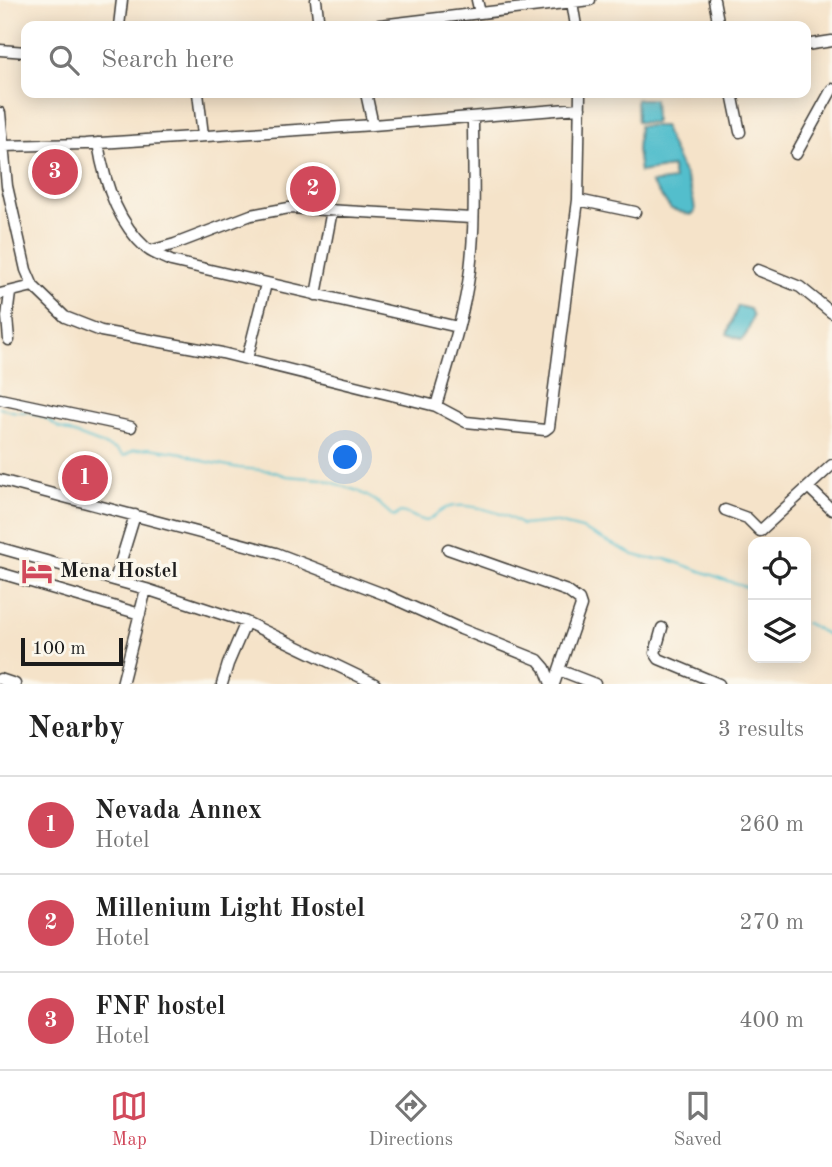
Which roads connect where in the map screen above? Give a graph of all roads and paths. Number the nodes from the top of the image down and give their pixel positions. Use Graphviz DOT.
graph roads {
  1 [pos="122,0"];
  2 [pos="316,0"];
  3 [pos="477,0"];
  4 [pos="590,0"];
  5 [pos="714,0"];
  6 [pos="572,2"];
  7 [pos="480,13"];
  8 [pos="120,21"];
  9 [pos="318,21"];
  10 [pos="414,21"];
  11 [pos="575,21"];
  12 [pos="718,21"];
  13 [pos="832,41"];
  14 [pos="811,44"];
  15 [pos="0,50"];
  16 [pos="21,52"];
  17 [pos="832,89"];
  18 [pos="199,98"];
  19 [pos="367,98"];
  20 [pos="580,98"];
  21 [pos="733,98"];
  22 [pos="580,108"];
  23 [pos="0,113"];
  24 [pos="473,118"];
  25 [pos="373,125"];
  26 [pos="740,132"];
  27 [pos="203,135"];
  28 [pos="98,143"];
  29 [pos="3,146"];
  30 [pos="796,154"];
  31 [pos="3,178"];
  32 [pos="578,200"];
  33 [pos="5,204"];
  34 [pos="332,210"];
  35 [pos="635,212"];
  36 [pos="472,218"];
  37 [pos="150,251"];
  38 [pos="758,270"];
  39 [pos="266,284"];
  40 [pos="33,286"];
  41 [pos="5,293"];
  42 [pos="316,295"];
  43 [pos="832,313"];
  44 [pos="458,327"];
  45 [pos="9,340"];
  46 [pos="247,359"];
  47 [pos="0,399"];
  48 [pos="436,406"];
  49 [pos="131,427"];
  50 [pos="832,465"];
  51 [pos="0,480"];
  52 [pos="809,488"];
  53 [pos="726,510"];
  54 [pos="832,510"];
  55 [pos="135,515"];
  56 [pos="0,548"];
  57 [pos="448,549"];
  58 [pos="0,573"];
  59 [pos="115,580"];
  60 [pos="146,589"];
  61 [pos="140,614"];
  62 [pos="246,622"];
  63 [pos="662,628"];
  64 [pos="559,670"];
  65 [pos="0,679"];
  66 [pos="15,684"];
  67 [pos="122,684"];
  68 [pos="222,684"];
  69 [pos="375,684"];
  70 [pos="552,684"];
  71 [pos="595,684"];
  72 [pos="719,684"];
  1 -- 8 [label="street"];
  2 -- 9 [label="street"];
  3 -- 7 [label="street"];
  4 -- 6 [label="street"];
  5 -- 12 [label="street"];
  6 -- 7 [label="street"];
  6 -- 11 [label="street"];
  7 -- 10 [label="street"];
  13 -- 14 [label="street"];
  15 -- 16 [label="street"];
  17 -- 30 [label="street"];
  18 -- 27 [label="street"];
  19 -- 25 [label="street"];
  20 -- 22 [label="street"];
  21 -- 26 [label="street"];
  22 -- 24 [label="street"];
  22 -- 32 [label="street"];
  23 -- 29 [label="street"];
  24 -- 25 [label="street"];
  24 -- 36 [label="street"];
  25 -- 27 [label="street"];
  27 -- 28 [label="street"];
  28 -- 29 [label="street"];
  28 -- 37 [label="street"];
  29 -- 31 [label="street"];
  31 -- 33 [label="street"];
  32 -- 35 [label="street"];
  32 -- 48 [label="street"];
  33 -- 40 [label="street"];
  34 -- 36 [label="street"];
  34 -- 37 [label="street"];
  34 -- 42 [label="street"];
  36 -- 44 [label="street"];
  37 -- 39 [label="street"];
  38 -- 43 [label="street"];
  39 -- 42 [label="street"];
  39 -- 46 [label="street"];
  40 -- 41 [label="street"];
  40 -- 46 [label="street"];
  41 -- 45 [label="street"];
  42 -- 44 [label="street"];
  44 -- 48 [label="street"];
  46 -- 48 [label="street"];
  47 -- 49 [label="street"];
  50 -- 52 [label="street"];
  51 -- 55 [label="street"];
  52 -- 53 [label="street"];
  52 -- 54 [label="street"];
  55 -- 59 [label="street"];
  55 -- 70 [label="street"];
  56 -- 59 [label="street"];
  57 -- 64 [label="street"];
  58 -- 61 [label="street"];
  59 -- 60 [label="street"];
  60 -- 61 [label="street"];
  60 -- 62 [label="street"];
  61 -- 67 [label="street"];
  62 -- 68 [label="street"];
  62 -- 69 [label="street"];
  63 -- 72 [label="street"];
  64 -- 70 [label="street"];
  64 -- 71 [label="street"];
  65 -- 66 [label="street"];
}
